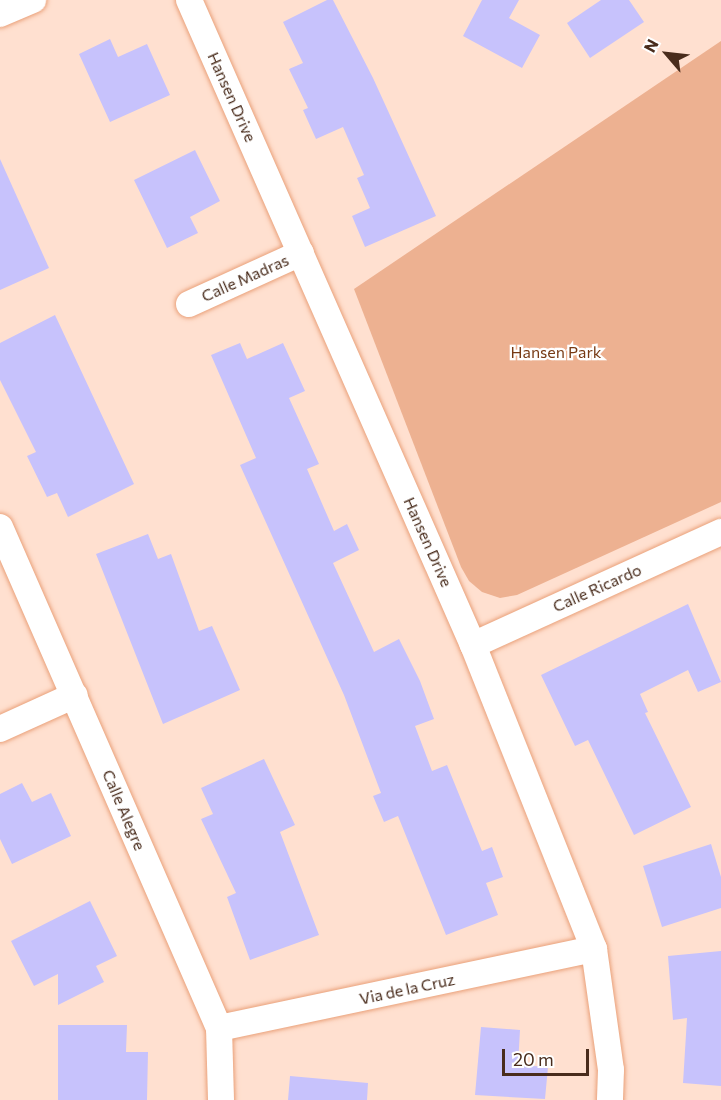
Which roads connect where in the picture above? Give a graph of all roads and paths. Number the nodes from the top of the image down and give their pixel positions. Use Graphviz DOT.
graph roads {
  1 [pos="33,0"];
  2 [pos="189,0"];
  3 [pos="0,14"];
  4 [pos="301,253"];
  5 [pos="189,304"];
  6 [pos="0,527"];
  7 [pos="721,532"];
  8 [pos="473,645"];
  9 [pos="75,695"];
  10 [pos="0,729"];
  11 [pos="594,949"];
  12 [pos="219,1028"];
  13 [pos="221,1100"];
  14 [pos="610,1100"];
  1 -- 3 [label="street"];
  2 -- 4 [label="street, Hansen Drive"];
  4 -- 5 [label="street, Calle Madras"];
  4 -- 8 [label="street, Hansen Drive"];
  6 -- 9 [label="street, Calle Alegre"];
  7 -- 8 [label="street, Calle Ricardo"];
  8 -- 11 [label="street, Hansen Drive"];
  9 -- 10 [label="street"];
  9 -- 12 [label="street, Calle Alegre"];
  11 -- 12 [label="street, Via de la Cruz"];
  11 -- 14 [label="street, Hansen Drive"];
  12 -- 13 [label="street, Calle Alegre"];
}
